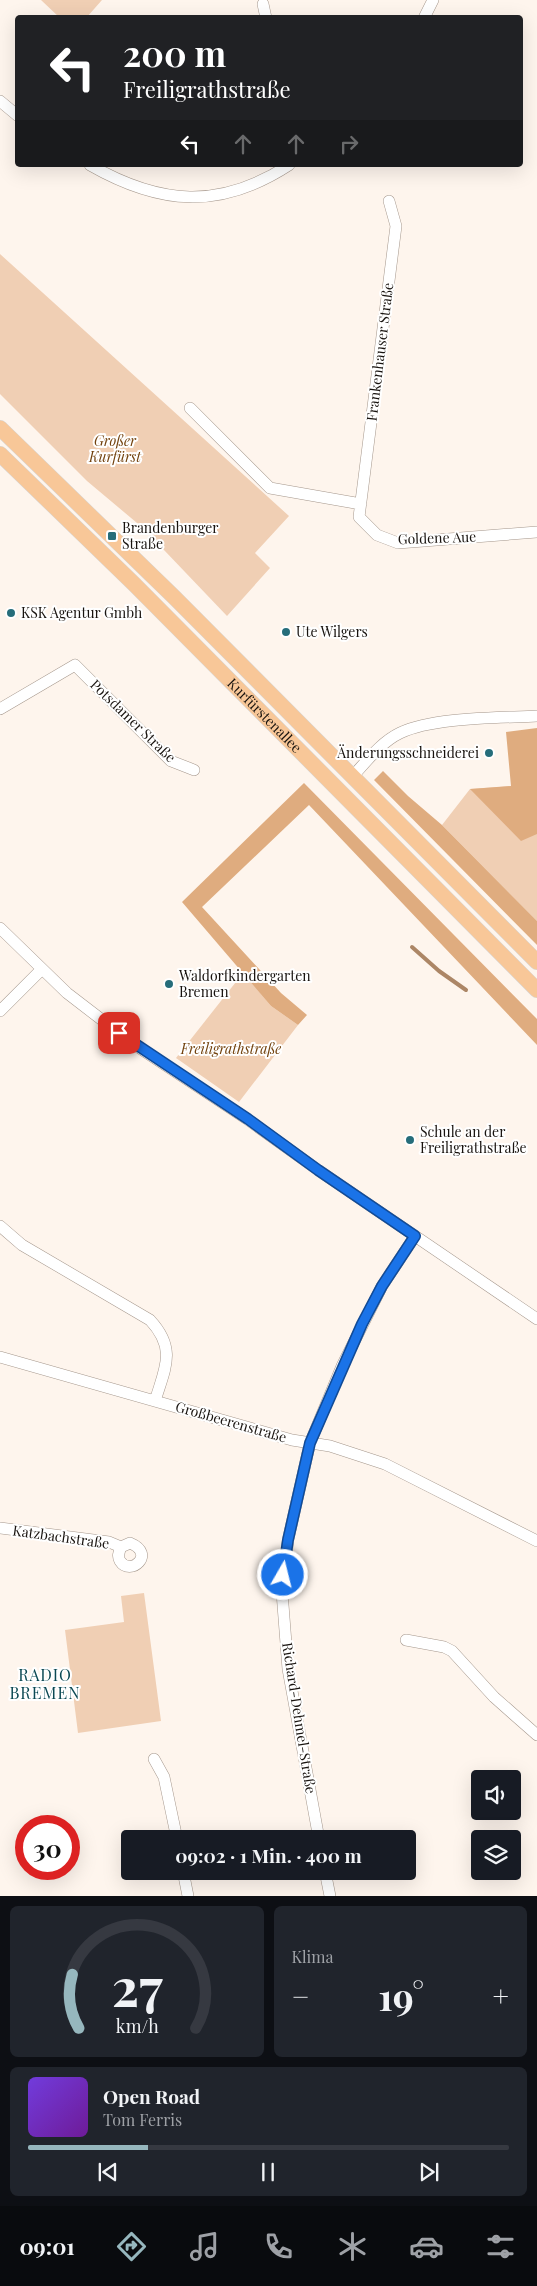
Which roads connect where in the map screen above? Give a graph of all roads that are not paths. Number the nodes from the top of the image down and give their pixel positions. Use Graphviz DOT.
graph roads {
  1 [pos="433,0"];
  2 [pos="263,4"];
  3 [pos="265,15"];
  4 [pos="426,15"];
  5 [pos="0,101"];
  6 [pos="15,114"];
  7 [pos="94,167"];
  8 [pos="286,167"];
  9 [pos="389,201"];
  10 [pos="190,408"];
  11 [pos="0,423"];
  12 [pos="0,428"];
  13 [pos="14,440"];
  14 [pos="0,454"];
  15 [pos="360,504"];
  16 [pos="537,532"];
  17 [pos="0,709"];
  18 [pos="537,716"];
  19 [pos="194,770"];
  20 [pos="352,777"];
  21 [pos="0,928"];
  22 [pos="537,962"];
  23 [pos="42,970"];
  24 [pos="532,985"];
  25 [pos="537,1000"];
  26 [pos="0,1011"];
  27 [pos="0,1226"];
  28 [pos="415,1236"];
  29 [pos="537,1319"];
  30 [pos="0,1357"];
  31 [pos="156,1401"];
  32 [pos="310,1443"];
  33 [pos="0,1528"];
  34 [pos="537,1542"];
  35 [pos="122,1547"];
  36 [pos="406,1640"];
  37 [pos="537,1735"];
  38 [pos="154,1759"];
  39 [pos="175,1830"];
  40 [pos="317,1830"];
  41 [pos="185,1880"];
  42 [pos="327,1880"];
  43 [pos="188,1896"];
  44 [pos="330,1896"];
  1 -- 4 [label="street"];
  2 -- 3 [label="street"];
  5 -- 6 [label="street"];
  7 -- 8 [label="street"];
  9 -- 15 [label="street, Frankenhauser Straße"];
  10 -- 15 [label="street"];
  11 -- 13 [label="main road, Kurfürstenallee"];
  12 -- 13 [label="main road, Kurfürstenallee"];
  13 -- 20 [label="main road, Kurfürstenallee"];
  14 -- 24 [label="main road, Kurfürstenallee"];
  15 -- 16 [label="street, Goldene Aue"];
  17 -- 19 [label="street, Potsdamer Straße"];
  18 -- 20 [label="street"];
  20 -- 22 [label="main road, Kurfürstenallee"];
  21 -- 23 [label="street"];
  23 -- 26 [label="street"];
  23 -- 28 [label="street"];
  24 -- 25 [label="main road, Kurfürstenallee"];
  27 -- 31 [label="street"];
  28 -- 29 [label="street"];
  28 -- 32 [label="street, Richard-Dehmel-Straße"];
  30 -- 31 [label="street, Großbeerenstraße"];
  31 -- 32 [label="street, Großbeerenstraße"];
  32 -- 34 [label="street, Großbeerenstraße"];
  32 -- 40 [label="street, Richard-Dehmel-Straße"];
  33 -- 35 [label="street, Katzbachstraße"];
  36 -- 37 [label="street"];
  38 -- 39 [label="street"];
  41 -- 43 [label="street"];
  42 -- 44 [label="street"];
}
